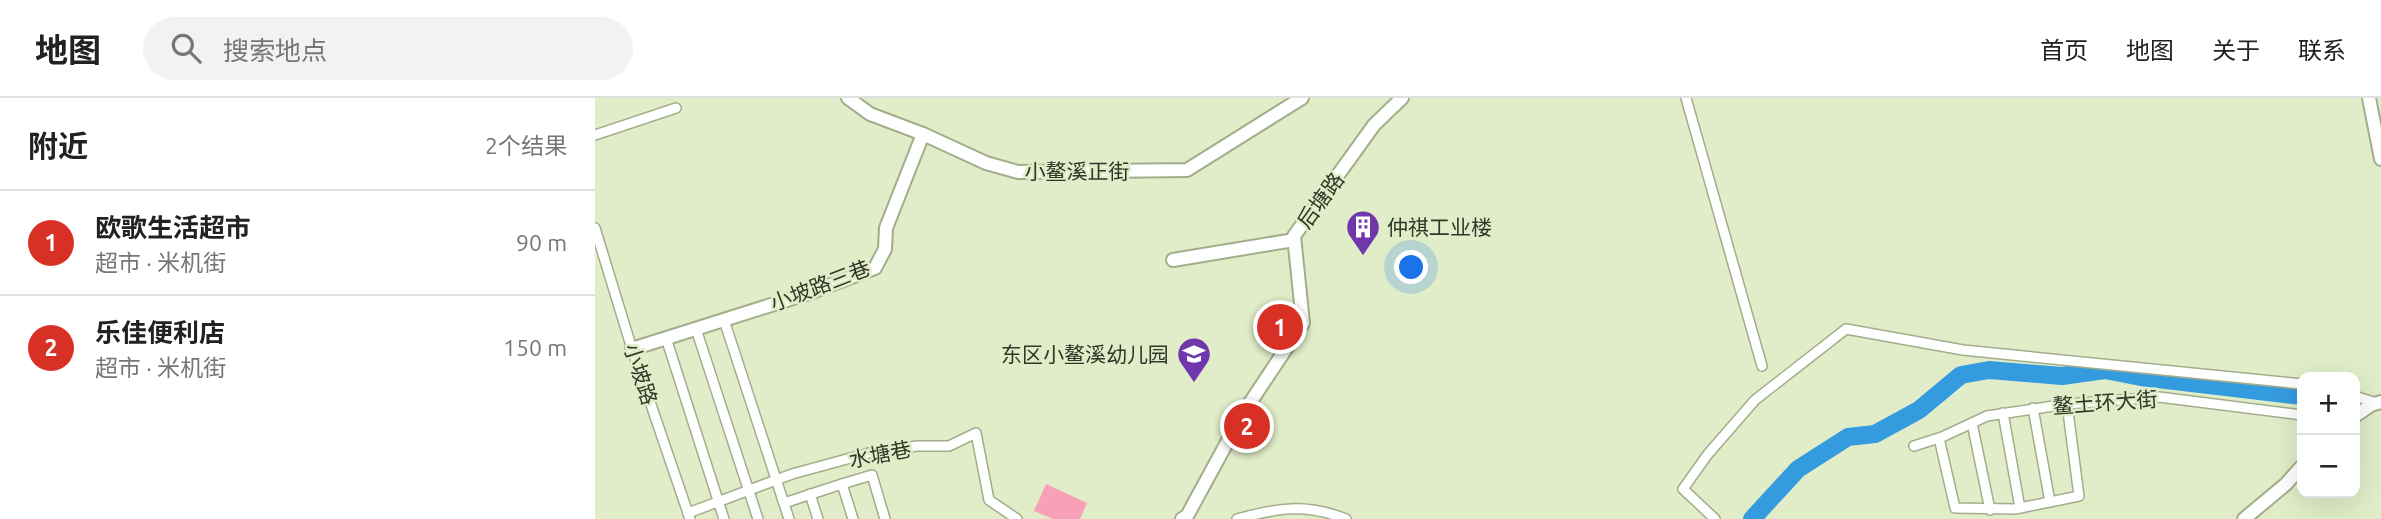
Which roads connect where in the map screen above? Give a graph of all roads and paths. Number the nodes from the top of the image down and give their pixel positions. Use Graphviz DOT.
graph roads {
  1 [pos="848,98"];
  2 [pos="1301,98"];
  3 [pos="1402,98"];
  4 [pos="1686,98"];
  5 [pos="2369,98"];
  6 [pos="676,108"];
  7 [pos="923,134"];
  8 [pos="595,135"];
  9 [pos="2381,159"];
  10 [pos="595,228"];
  11 [pos="1294,240"];
  12 [pos="1173,260"];
  13 [pos="724,320"];
  14 [pos="696,329"];
  15 [pos="666,338"];
  16 [pos="632,349"];
  17 [pos="1762,366"];
  18 [pos="2297,383"];
  19 [pos="2360,397"];
  20 [pos="2379,403"];
  21 [pos="2067,404"];
  22 [pos="2033,408"];
  23 [pos="2003,413"];
  24 [pos="2360,413"];
  25 [pos="2297,414"];
  26 [pos="1972,423"];
  27 [pos="1939,438"];
  28 [pos="1914,446"];
  29 [pos="2297,472"];
  30 [pos="777,481"];
  31 [pos="842,484"];
  32 [pos="749,492"];
  33 [pos="810,494"];
  34 [pos="719,502"];
  35 [pos="2050,502"];
  36 [pos="784,503"];
  37 [pos="2020,508"];
  38 [pos="1990,510"];
  39 [pos="689,516"];
  40 [pos="1184,517"];
  41 [pos="725,519"];
  42 [pos="758,519"];
  43 [pos="789,519"];
  44 [pos="818,519"];
  45 [pos="853,519"];
  46 [pos="885,519"];
  47 [pos="1017,519"];
  48 [pos="1237,519"];
  49 [pos="1346,519"];
  50 [pos="1715,519"];
  51 [pos="2244,519"];
  1 -- 7 [label="street, 小鳌溪正街"];
  2 -- 7 [label="street, 小鳌溪正街"];
  3 -- 11 [label="street, 后塘路"];
  4 -- 17 [label="street"];
  5 -- 9 [label="street"];
  6 -- 8 [label="street"];
  7 -- 13 [label="street, 小坡路三巷"];
  10 -- 16 [label="street, 小坡路"];
  11 -- 12 [label="street"];
  11 -- 40 [label="street, 后塘路"];
  13 -- 14 [label="street, 小坡路三巷"];
  13 -- 30 [label="street"];
  14 -- 15 [label="street, 小坡路三巷"];
  14 -- 32 [label="street"];
  15 -- 16 [label="street, 小坡路三巷"];
  15 -- 34 [label="street"];
  16 -- 39 [label="street, 小坡路"];
  18 -- 50 [label="street"];
  19 -- 20 [label="street"];
  20 -- 24 [label="street"];
  21 -- 22 [label="street, 鳌土环大街"];
  21 -- 25 [label="street, 鳌土环大街"];
  21 -- 35 [label="street"];
  22 -- 23 [label="street, 鳌土环大街"];
  22 -- 35 [label="street"];
  23 -- 26 [label="street, 鳌土环大街"];
  23 -- 37 [label="street"];
  26 -- 27 [label="street, 鳌土环大街"];
  26 -- 38 [label="street"];
  27 -- 28 [label="street, 鳌土环大街"];
  27 -- 38 [label="street"];
  29 -- 51 [label="street"];
  30 -- 32 [label="street, 水塘巷"];
  30 -- 36 [label="street"];
  30 -- 47 [label="street, 水塘巷"];
  31 -- 33 [label="street"];
  31 -- 45 [label="street"];
  31 -- 46 [label="street"];
  32 -- 34 [label="street, 水塘巷"];
  32 -- 42 [label="street"];
  33 -- 36 [label="street"];
  33 -- 44 [label="street"];
  34 -- 39 [label="street, 水塘巷"];
  34 -- 41 [label="street"];
  35 -- 37 [label="street"];
  36 -- 43 [label="street"];
  37 -- 38 [label="street"];
  48 -- 49 [label="street"];
}
